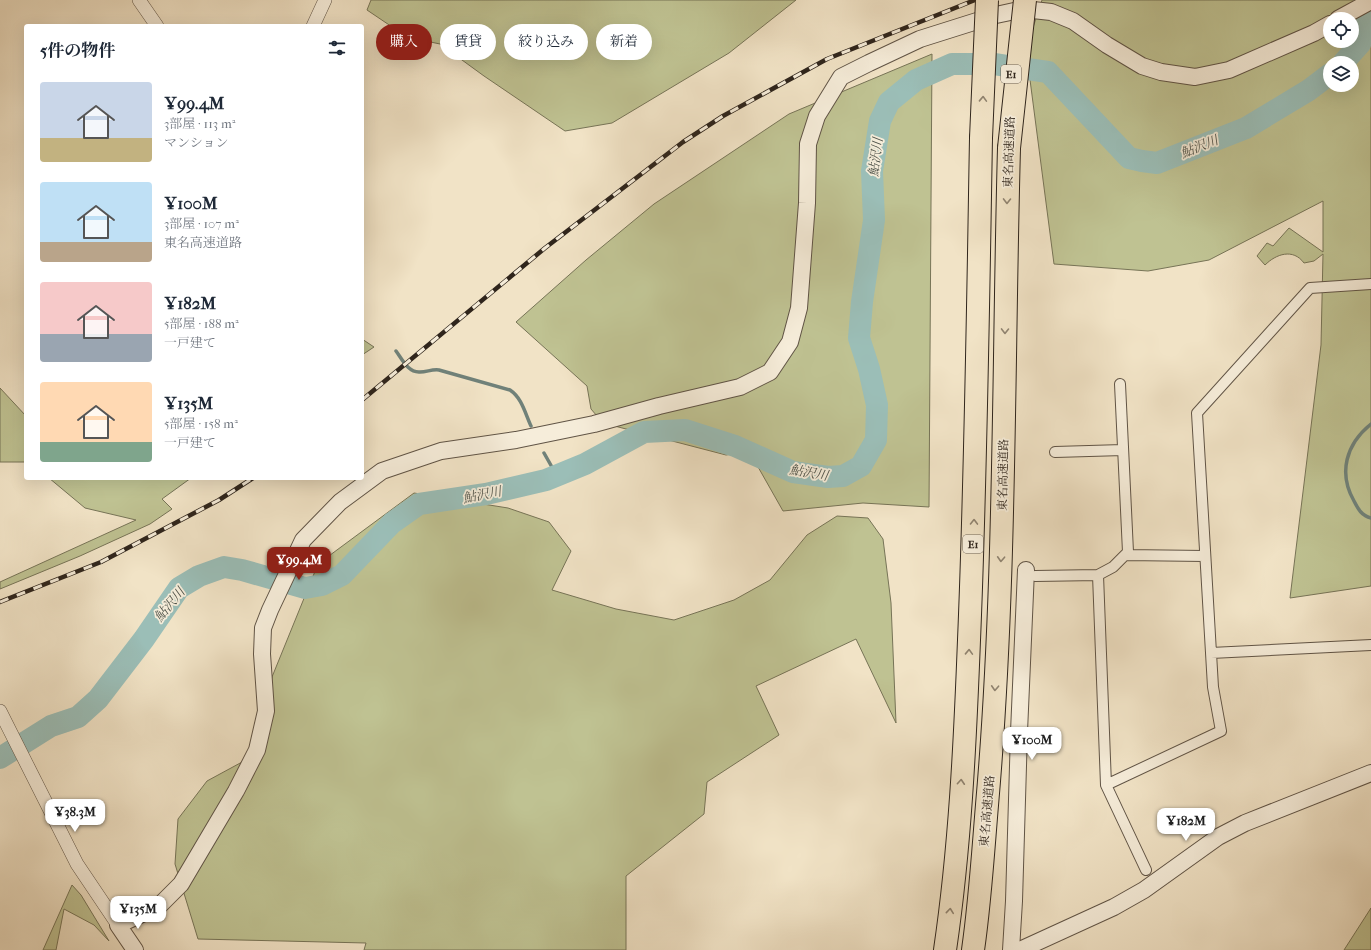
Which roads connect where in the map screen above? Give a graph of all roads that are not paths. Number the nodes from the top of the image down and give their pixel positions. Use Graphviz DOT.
graph roads {
  1 [pos="139,0"];
  2 [pos="325,0"];
  3 [pos="987,0"];
  4 [pos="1015,0"];
  5 [pos="1025,0"];
  6 [pos="1371,1"];
  7 [pos="1351,12"];
  8 [pos="156,24"];
  9 [pos="314,24"];
  10 [pos="1323,28"];
  11 [pos="1008,148"];
  12 [pos="1371,284"];
  13 [pos="1120,384"];
  14 [pos="1123,450"];
  15 [pos="1055,452"];
  16 [pos="1125,555"];
  17 [pos="1205,556"];
  18 [pos="1030,573"];
  19 [pos="1098,575"];
  20 [pos="1371,645"];
  21 [pos="1211,653"];
  22 [pos="0,711"];
  23 [pos="1371,773"];
  24 [pos="1106,785"];
  25 [pos="1146,870"];
  26 [pos="118,925"];
  27 [pos="135,950"];
  28 [pos="945,950"];
  29 [pos="973,950"];
  30 [pos="1011,950"];
  31 [pos="1020,950"];
  1 -- 8 [label="street"];
  2 -- 9 [label="street"];
  28 -- 3 [label="highway, E1, one-way, bridge"];
  4 -- 11 [label="highway, 東名高速道路 / E1, bridge"];
  5 -- 11 [label="highway, bridge"];
  6 -- 7 [label="street"];
  10 -- 26 [label="street"];
  11 -- 29 [label="highway, 東名高速道路 / E1, one-way"];
  12 -- 17 [label="street"];
  13 -- 14 [label="street"];
  14 -- 15 [label="street"];
  14 -- 16 [label="street"];
  16 -- 17 [label="street"];
  16 -- 19 [label="street"];
  17 -- 21 [label="street"];
  18 -- 19 [label="street"];
  18 -- 30 [label="street"];
  19 -- 24 [label="street"];
  20 -- 21 [label="street"];
  21 -- 24 [label="street"];
  22 -- 26 [label="street"];
  23 -- 31 [label="street"];
  24 -- 25 [label="street"];
  26 -- 27 [label="street"];
}
